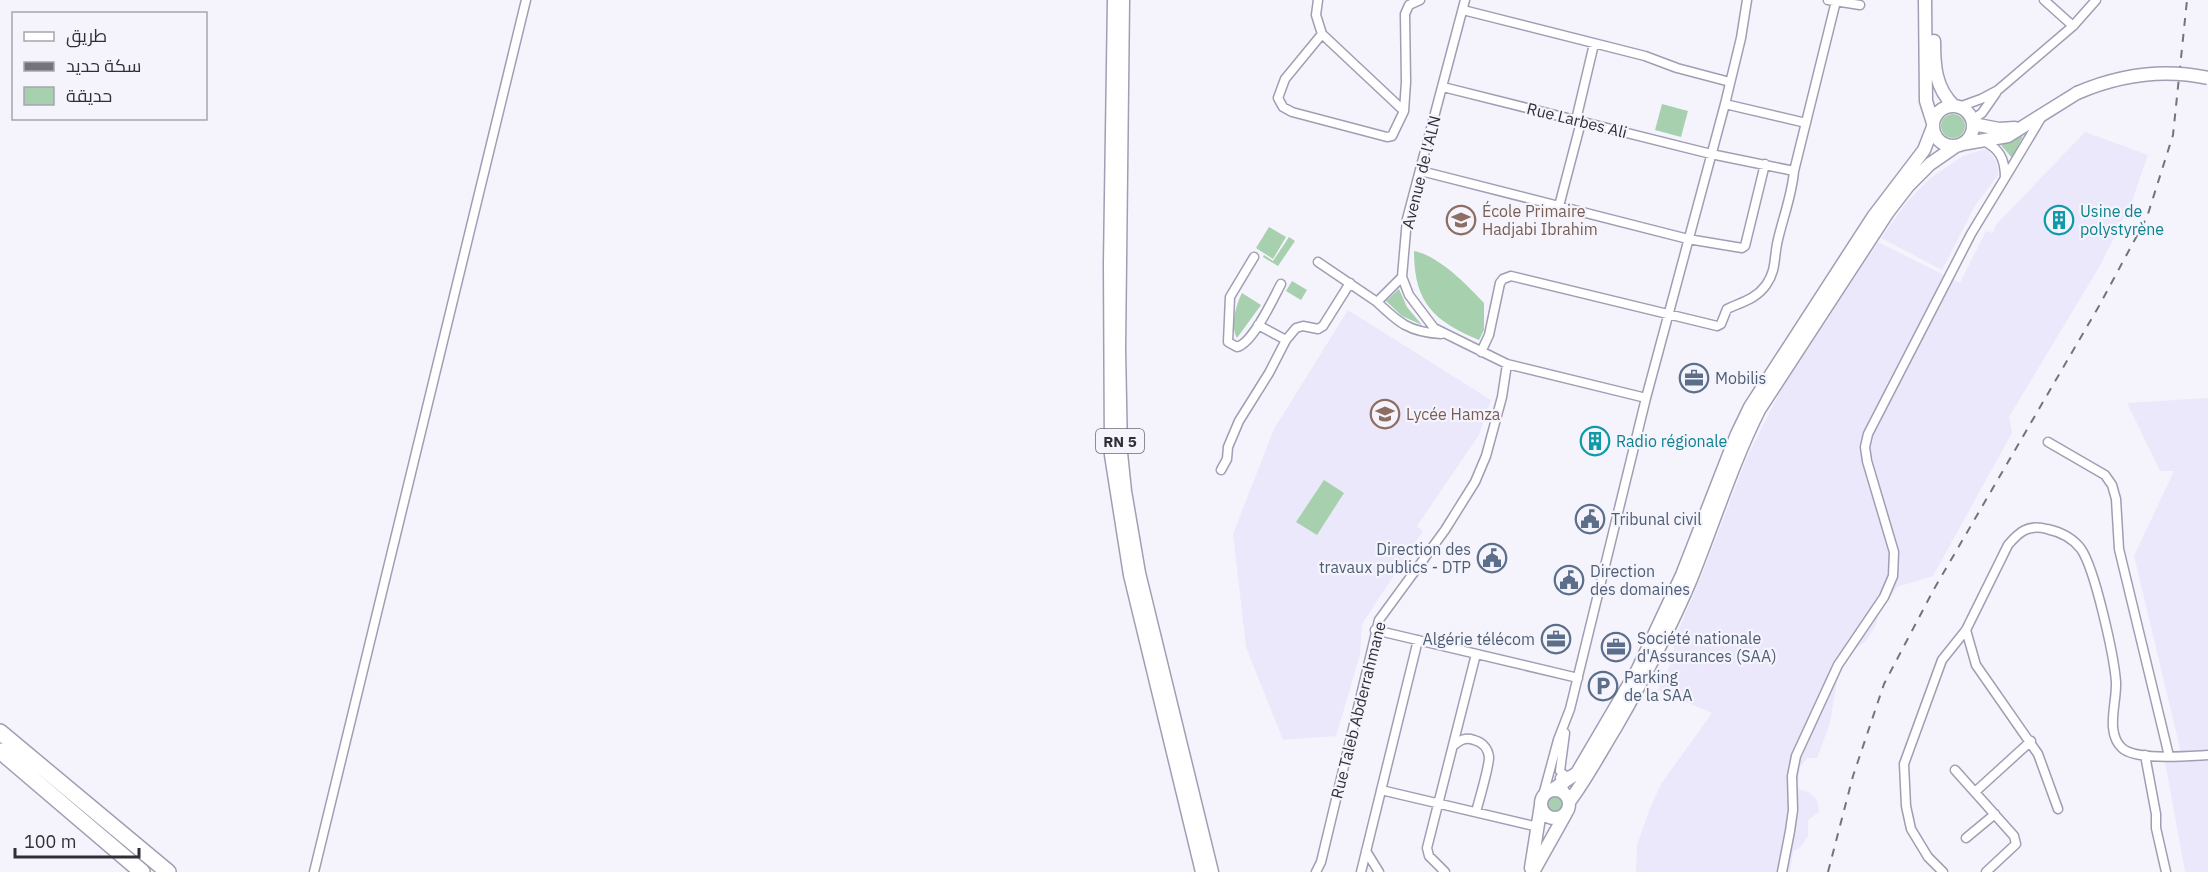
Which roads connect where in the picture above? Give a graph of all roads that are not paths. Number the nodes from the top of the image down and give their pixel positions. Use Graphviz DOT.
graph roads {
  1 [pos="526,0"];
  2 [pos="1114,0"];
  3 [pos="1123,0"];
  4 [pos="1318,0"];
  5 [pos="1420,0"];
  6 [pos="1466,0"];
  7 [pos="1747,0"];
  8 [pos="1925,0"];
  9 [pos="1933,0"];
  10 [pos="2044,0"];
  11 [pos="2097,0"];
  12 [pos="1832,1"];
  13 [pos="1860,5"];
  14 [pos="1462,10"];
  15 [pos="2073,26"];
  16 [pos="1322,34"];
  17 [pos="1594,44"];
  18 [pos="2208,78"];
  19 [pos="1730,82"];
  20 [pos="1443,87"];
  21 [pos="1998,90"];
  22 [pos="1926,101"];
  23 [pos="1725,104"];
  24 [pos="1957,106"];
  25 [pos="1404,111"];
  26 [pos="2042,116"];
  27 [pos="1579,121"];
  28 [pos="1973,122"];
  29 [pos="1806,123"];
  30 [pos="1933,125"];
  31 [pos="2025,126"];
  32 [pos="1981,140"];
  33 [pos="1959,145"];
  34 [pos="1711,154"];
  35 [pos="1765,164"];
  36 [pos="1913,166"];
  37 [pos="1421,171"];
  38 [pos="1794,171"];
  39 [pos="2005,178"];
  40 [pos="1559,206"];
  41 [pos="1689,239"];
  42 [pos="1254,257"];
  43 [pos="1318,262"];
  44 [pos="1402,277"];
  45 [pos="1350,283"];
  46 [pos="1281,284"];
  47 [pos="1377,302"];
  48 [pos="1668,314"];
  49 [pos="1258,325"];
  50 [pos="1444,334"];
  51 [pos="1286,340"];
  52 [pos="1481,352"];
  53 [pos="1507,364"];
  54 [pos="1646,398"];
  55 [pos="2048,442"];
  56 [pos="1221,470"];
  57 [pos="1376,630"];
  58 [pos="1966,630"];
  59 [pos="1418,640"];
  60 [pos="1476,654"];
  61 [pos="1578,678"];
  62 [pos="1570,709"];
  63 [pos="0,732"];
  64 [pos="2031,741"];
  65 [pos="1452,746"];
  66 [pos="0,751"];
  67 [pos="2145,755"];
  68 [pos="2208,755"];
  69 [pos="2169,756"];
  70 [pos="1955,770"];
  71 [pos="1560,771"];
  72 [pos="1577,773"];
  73 [pos="1557,788"];
  74 [pos="1381,790"];
  75 [pos="1975,792"];
  76 [pos="1542,801"];
  77 [pos="1438,804"];
  78 [pos="1568,804"];
  79 [pos="2058,809"];
  80 [pos="1476,812"];
  81 [pos="1995,813"];
  82 [pos="1539,827"];
  83 [pos="1966,838"];
  84 [pos="1366,851"];
  85 [pos="142,872"];
  86 [pos="168,872"];
  87 [pos="314,872"];
  88 [pos="1202,872"];
  89 [pos="1212,872"];
  90 [pos="1316,872"];
  91 [pos="1361,872"];
  92 [pos="1378,872"];
  93 [pos="1445,872"];
  94 [pos="1532,872"];
  95 [pos="1782,872"];
  96 [pos="1943,872"];
  97 [pos="1986,872"];
  98 [pos="2166,872"];
  1 -- 87 [label="street"];
  2 -- 88 [label="main road, RN 5"];
  3 -- 89 [label="main road, RN 5"];
  4 -- 16 [label="street"];
  5 -- 25 [label="street"];
  6 -- 14 [label="street, Avenue de l'ALN"];
  7 -- 19 [label="street"];
  8 -- 22 [label="main road"];
  9 -- 24 [label="main road"];
  10 -- 15 [label="street"];
  11 -- 15 [label="street"];
  12 -- 13 [label="street"];
  12 -- 29 [label="street"];
  14 -- 17 [label="street"];
  14 -- 20 [label="street, Avenue de l'ALN"];
  15 -- 21 [label="street"];
  16 -- 25 [label="street"];
  16 -- 25 [label="street"];
  17 -- 19 [label="street"];
  17 -- 27 [label="street"];
  18 -- 26 [label="main road, bridge"];
  19 -- 23 [label="street"];
  20 -- 27 [label="street, Rue Larbes Ali"];
  20 -- 37 [label="street, Avenue de l'ALN"];
  21 -- 24 [label="street"];
  21 -- 28 [label="street"];
  22 -- 30 [label="main road"];
  22 -- 36 [label="main road"];
  23 -- 29 [label="street"];
  23 -- 34 [label="street"];
  24 -- 28 [label="main road"];
  24 -- 30 [label="main road"];
  26 -- 31 [label="main road"];
  26 -- 39 [label="street"];
  27 -- 34 [label="street, Rue Larbes Ali"];
  27 -- 40 [label="street"];
  28 -- 31 [label="main road"];
  28 -- 33 [label="main road"];
  29 -- 38 [label="street"];
  30 -- 33 [label="main road"];
  30 -- 36 [label="main road"];
  31 -- 32 [label="main road"];
  32 -- 33 [label="main road"];
  32 -- 39 [label="street"];
  33 -- 78 [label="main road"];
  34 -- 35 [label="street, Rue Larbes Ali"];
  34 -- 41 [label="street"];
  35 -- 38 [label="street, Rue Larbes Ali"];
  35 -- 41 [label="street"];
  36 -- 72 [label="main road"];
  37 -- 40 [label="street"];
  37 -- 44 [label="street, Avenue de l'ALN"];
  38 -- 48 [label="street"];
  39 -- 95 [label="street"];
  40 -- 41 [label="street"];
  41 -- 48 [label="street"];
  42 -- 49 [label="street"];
  43 -- 45 [label="street"];
  44 -- 47 [label="street"];
  44 -- 50 [label="street"];
  45 -- 47 [label="street"];
  45 -- 51 [label="street"];
  46 -- 49 [label="street"];
  47 -- 50 [label="street"];
  48 -- 52 [label="street"];
  48 -- 54 [label="street"];
  49 -- 51 [label="street"];
  50 -- 52 [label="street"];
  51 -- 56 [label="street"];
  52 -- 53 [label="street"];
  53 -- 54 [label="street"];
  53 -- 57 [label="street, Rue Taleb Abderrahmane"];
  54 -- 61 [label="street"];
  55 -- 69 [label="street"];
  57 -- 59 [label="street"];
  57 -- 90 [label="street, Rue Taleb Abderrahmane"];
  58 -- 64 [label="street"];
  58 -- 67 [label="street"];
  58 -- 96 [label="street"];
  59 -- 60 [label="street"];
  59 -- 74 [label="street"];
  60 -- 61 [label="street"];
  60 -- 65 [label="street"];
  61 -- 62 [label="street"];
  62 -- 71 [label="street"];
  62 -- 76 [label="street"];
  63 -- 86 [label="highway"];
  64 -- 75 [label="street"];
  64 -- 79 [label="street"];
  65 -- 77 [label="street"];
  65 -- 80 [label="street"];
  66 -- 85 [label="highway"];
  67 -- 69 [label="street"];
  67 -- 98 [label="street"];
  68 -- 69 [label="street"];
  70 -- 75 [label="street"];
  71 -- 72 [label="street"];
  71 -- 73 [label="street"];
  72 -- 73 [label="main road"];
  73 -- 76 [label="main road"];
  73 -- 78 [label="main road"];
  74 -- 77 [label="street"];
  74 -- 84 [label="street"];
  75 -- 81 [label="street"];
  76 -- 78 [label="main road"];
  76 -- 82 [label="main road"];
  77 -- 80 [label="street"];
  77 -- 93 [label="street"];
  78 -- 94 [label="main road"];
  80 -- 82 [label="street"];
  81 -- 83 [label="street"];
  81 -- 97 [label="street"];
  82 -- 94 [label="main road"];
  84 -- 91 [label="street"];
  84 -- 92 [label="street"];
}
